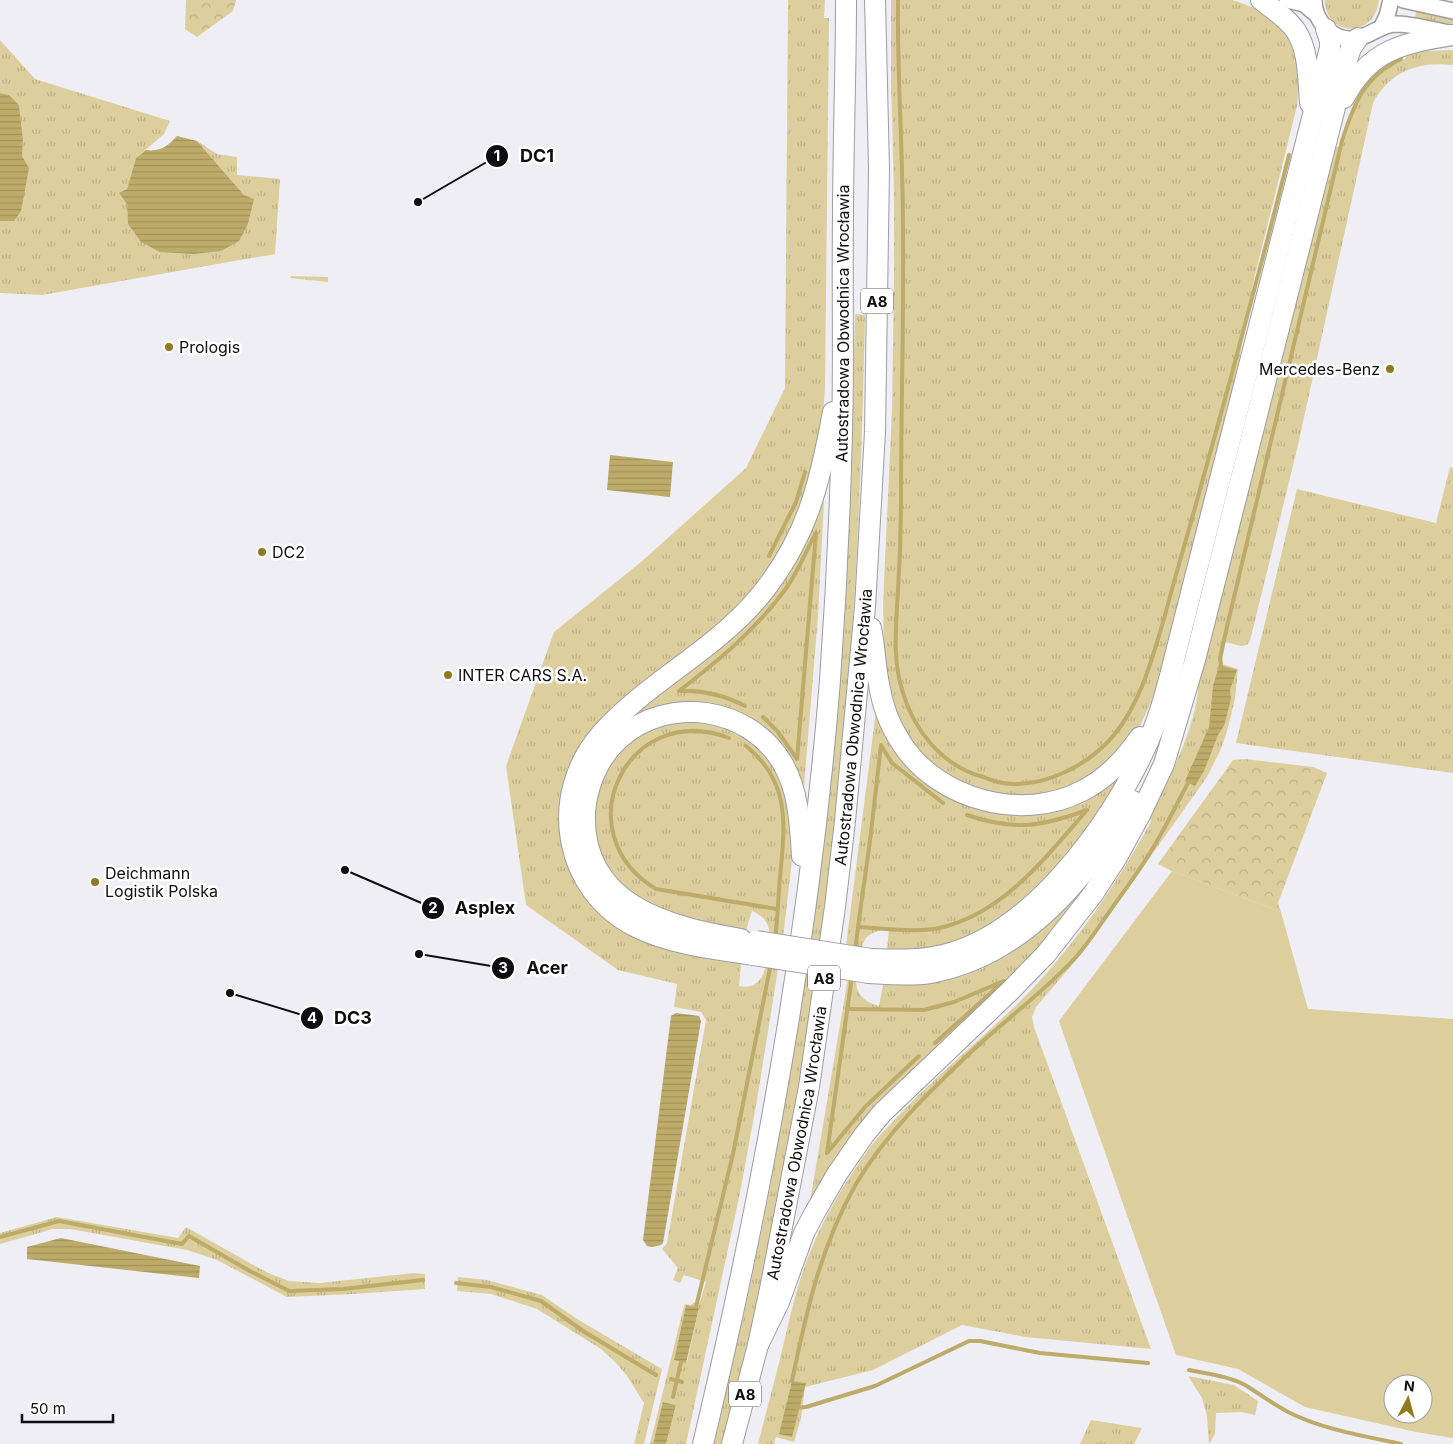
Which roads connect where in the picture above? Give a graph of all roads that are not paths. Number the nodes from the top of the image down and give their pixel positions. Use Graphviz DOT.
graph roads {
  1 [pos="846,0"];
  2 [pos="875,0"];
  3 [pos="1261,0"];
  4 [pos="1287,0"];
  5 [pos="1391,0"];
  6 [pos="1403,0"];
  7 [pos="1453,11"];
  8 [pos="1319,14"];
  9 [pos="1381,28"];
  10 [pos="1453,35"];
  11 [pos="1358,38"];
  12 [pos="1311,120"];
  13 [pos="1331,125"];
  14 [pos="842,363"];
  15 [pos="865,608"];
  16 [pos="1167,684"];
  17 [pos="1179,712"];
  18 [pos="805,906"];
  19 [pos="754,948"];
  20 [pos="870,966"];
  21 [pos="758,1345"];
  22 [pos="703,1444"];
  23 [pos="732,1444"];
  1 -- 14 [label="highway, Autostradowa Obwodnica Wrocławia / A8"];
  2 -- 15 [label="highway, Autostradowa Obwodnica Wrocławia / A8"];
  3 -- 12 [label="highway"];
  4 -- 8 [label="main road"];
  5 -- 9 [label="main road"];
  6 -- 7 [label="main road"];
  8 -- 11 [label="main road"];
  8 -- 12 [label="highway"];
  9 -- 10 [label="main road"];
  9 -- 11 [label="main road"];
  10 -- 13 [label="highway"];
  11 -- 13 [label="highway"];
  12 -- 16 [label="highway"];
  13 -- 17 [label="highway"];
  14 -- 18 [label="highway, Autostradowa Obwodnica Wrocławia / A8"];
  14 -- 19 [label="highway"];
  15 -- 16 [label="highway"];
  15 -- 21 [label="highway, Autostradowa Obwodnica Wrocławia / A8"];
  16 -- 20 [label="highway"];
  17 -- 20 [label="highway"];
  17 -- 21 [label="highway"];
  18 -- 19 [label="highway"];
  18 -- 22 [label="highway, Autostradowa Obwodnica Wrocławia / A8"];
  19 -- 20 [label="highway, bridge"];
  21 -- 23 [label="highway, Autostradowa Obwodnica Wrocławia / A8"];
}
